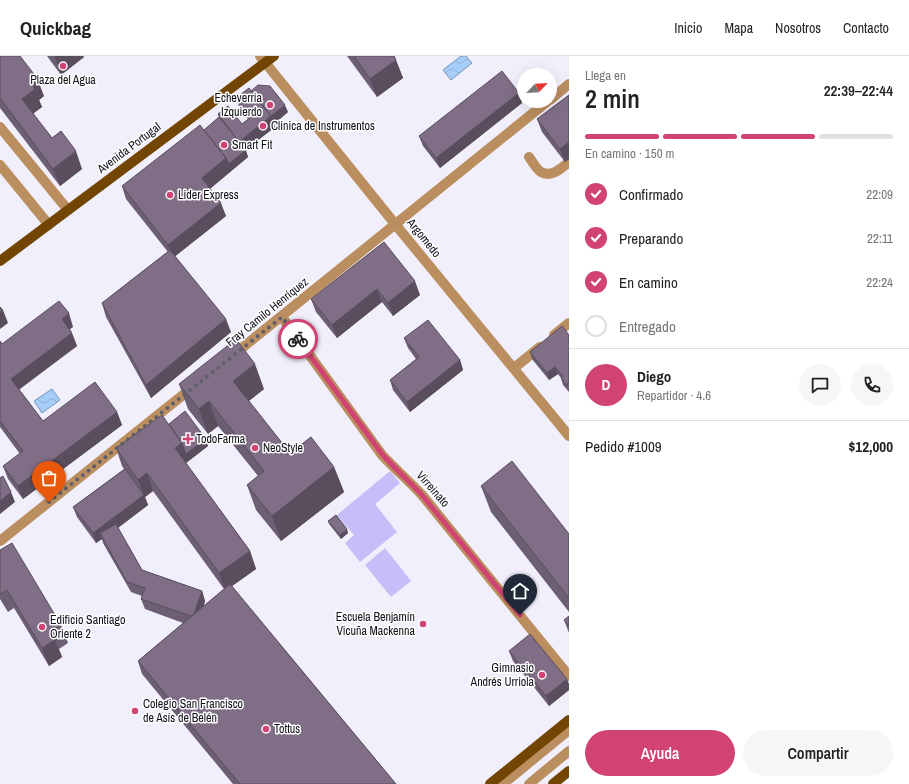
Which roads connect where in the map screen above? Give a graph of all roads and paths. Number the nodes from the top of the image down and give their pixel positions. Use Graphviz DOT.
graph roads {
  1 [pos="274,56"];
  2 [pos="262,59"];
  3 [pos="569,84"];
  4 [pos="557,94"];
  5 [pos="539,108"];
  6 [pos="0,127"];
  7 [pos="529,157"];
  8 [pos="569,162"];
  9 [pos="0,165"];
  10 [pos="68,210"];
  11 [pos="395,224"];
  12 [pos="49,225"];
  13 [pos="0,261"];
  14 [pos="282,317"];
  15 [pos="569,323"];
  16 [pos="227,361"];
  17 [pos="514,368"];
  18 [pos="202,380"];
  19 [pos="569,436"];
  20 [pos="0,541"];
  21 [pos="569,676"];
  22 [pos="569,720"];
  23 [pos="569,730"];
  24 [pos="569,751"];
  25 [pos="569,771"];
  26 [pos="490,784"];
  27 [pos="503,784"];
  28 [pos="529,784"];
  29 [pos="553,784"];
  1 -- 2 [label="main road, Avenida Portugal"];
  2 -- 10 [label="main road, Avenida Portugal"];
  2 -- 11 [label="street, Argomedo"];
  3 -- 4 [label="street, Fray Camilo Henríquez"];
  5 -- 11 [label="street, Fray Camilo Henríquez"];
  6 -- 10 [label="street"];
  7 -- 8 [label="street"];
  9 -- 12 [label="street"];
  10 -- 12 [label="main road, Avenida Portugal"];
  11 -- 14 [label="street, Fray Camilo Henríquez"];
  11 -- 17 [label="street, Argomedo"];
  12 -- 13 [label="main road, Avenida Portugal"];
  14 -- 16 [label="street, Fray Camilo Henríquez"];
  14 -- 21 [label="street, Virreinato"];
  15 -- 17 [label="street"];
  17 -- 19 [label="street, Argomedo"];
  18 -- 20 [label="street"];
  22 -- 26 [label="main road"];
  23 -- 27 [label="street"];
  24 -- 28 [label="street"];
  25 -- 29 [label="main road"];
}
